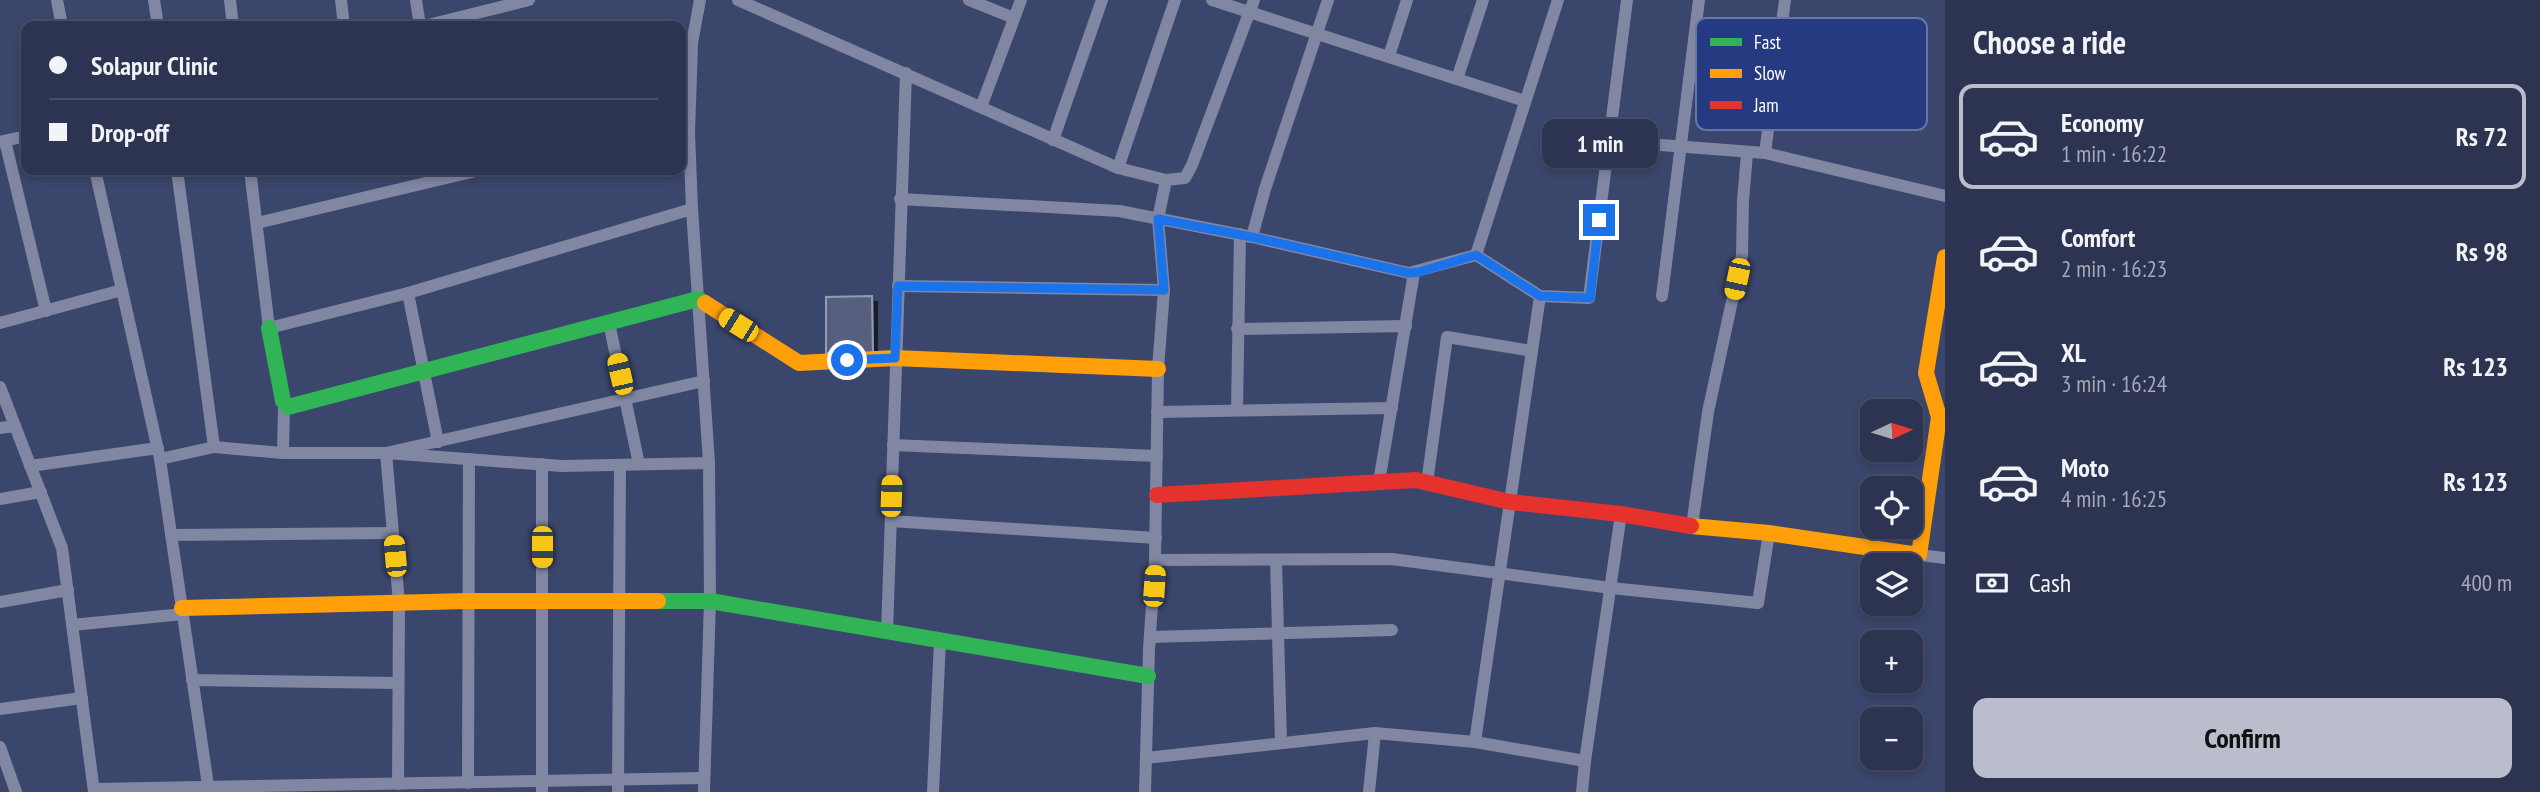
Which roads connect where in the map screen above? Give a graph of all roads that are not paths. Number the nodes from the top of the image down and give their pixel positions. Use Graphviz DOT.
graph roads {
  1 [pos="57,0"];
  2 [pos="154,0"];
  3 [pos="230,0"];
  4 [pos="341,0"];
  5 [pos="416,0"];
  6 [pos="529,0"];
  7 [pos="700,0"];
  8 [pos="970,0"];
  9 [pos="1021,0"];
  10 [pos="1102,0"];
  11 [pos="1175,0"];
  12 [pos="1212,0"];
  13 [pos="1328,0"];
  14 [pos="1407,0"];
  15 [pos="1483,0"];
  16 [pos="1558,0"];
  17 [pos="1627,0"];
  18 [pos="1699,0"];
  19 [pos="1785,0"];
  20 [pos="745,1"];
  21 [pos="1252,6"];
  22 [pos="1014,18"];
  23 [pos="1697,18"];
  24 [pos="1783,18"];
  25 [pos="61,21"];
  26 [pos="157,21"];
  27 [pos="232,21"];
  28 [pos="343,21"];
  29 [pos="421,21"];
  30 [pos="443,21"];
  31 [pos="1696,26"];
  32 [pos="1317,33"];
  33 [pos="687,44"];
  34 [pos="1389,57"];
  35 [pos="906,74"];
  36 [pos="1457,79"];
  37 [pos="686,88"];
  38 [pos="1525,102"];
  39 [pos="981,107"];
  40 [pos="1768,130"];
  41 [pos="21,137"];
  42 [pos="1053,139"];
  43 [pos="1609,141"];
  44 [pos="2,142"];
  45 [pos="686,143"];
  46 [pos="1682,146"];
  47 [pos="1747,153"];
  48 [pos="1765,153"];
  49 [pos="1118,168"];
  50 [pos="96,175"];
  51 [pos="178,175"];
  52 [pos="251,175"];
  53 [pos="459,175"];
  54 [pos="1166,180"];
  55 [pos="1945,196"];
  56 [pos="900,200"];
  57 [pos="692,209"];
  58 [pos="1158,219"];
  59 [pos="257,223"];
  60 [pos="1246,236"];
  61 [pos="1476,255"];
  62 [pos="1945,257"];
  63 [pos="1414,273"];
  64 [pos="898,286"];
  65 [pos="122,290"];
  66 [pos="1164,290"];
  67 [pos="408,293"];
  68 [pos="1540,296"];
  69 [pos="1661,296"];
  70 [pos="698,299"];
  71 [pos="46,311"];
  72 [pos="0,323"];
  73 [pos="609,323"];
  74 [pos="1406,326"];
  75 [pos="269,328"];
  76 [pos="1939,328"];
  77 [pos="1237,329"];
  78 [pos="1532,351"];
  79 [pos="895,358"];
  80 [pos="1158,369"];
  81 [pos="424,371"];
  82 [pos="704,381"];
  83 [pos="0,387"];
  84 [pos="626,399"];
  85 [pos="284,405"];
  86 [pos="1392,408"];
  87 [pos="1237,410"];
  88 [pos="1157,412"];
  89 [pos="15,426"];
  90 [pos="0,428"];
  91 [pos="439,442"];
  92 [pos="893,445"];
  93 [pos="214,447"];
  94 [pos="159,453"];
  95 [pos="284,453"];
  96 [pos="386,453"];
  97 [pos="1157,456"];
  98 [pos="469,459"];
  99 [pos="709,463"];
  100 [pos="541,464"];
  101 [pos="621,464"];
  102 [pos="639,464"];
  103 [pos="30,466"];
  104 [pos="1379,482"];
  105 [pos="1427,483"];
  106 [pos="41,492"];
  107 [pos="1157,495"];
  108 [pos="0,499"];
  109 [pos="1510,502"];
  110 [pos="1621,514"];
  111 [pos="891,522"];
  112 [pos="1692,526"];
  113 [pos="393,533"];
  114 [pos="1769,533"];
  115 [pos="171,535"];
  116 [pos="1156,538"];
  117 [pos="1905,553"];
  118 [pos="1919,553"];
  119 [pos="1923,555"];
  120 [pos="1945,558"];
  121 [pos="1276,559"];
  122 [pos="1155,561"];
  123 [pos="1500,572"];
  124 [pos="1611,588"];
  125 [pos="68,590"];
  126 [pos="469,601"];
  127 [pos="542,601"];
  128 [pos="710,601"];
  129 [pos="0,602"];
  130 [pos="619,602"];
  131 [pos="399,603"];
  132 [pos="182,611"];
  133 [pos="72,625"];
  134 [pos="1392,630"];
  135 [pos="887,632"];
  136 [pos="1279,635"];
  137 [pos="1150,637"];
  138 [pos="940,641"];
  139 [pos="1148,676"];
  140 [pos="192,680"];
  141 [pos="398,683"];
  142 [pos="82,698"];
  143 [pos="0,709"];
  144 [pos="1376,733"];
  145 [pos="1281,742"];
  146 [pos="1475,742"];
  147 [pos="0,747"];
  148 [pos="1146,758"];
  149 [pos="1585,761"];
  150 [pos="704,778"];
  151 [pos="468,783"];
  152 [pos="398,784"];
  153 [pos="618,786"];
  154 [pos="542,787"];
  155 [pos="384,788"];
  156 [pos="208,790"];
  157 [pos="94,791"];
  158 [pos="16,792"];
  159 [pos="704,792"];
  160 [pos="933,792"];
  161 [pos="1145,792"];
  162 [pos="1369,792"];
  163 [pos="1582,792"];
  1 -- 25 [label="street"];
  2 -- 26 [label="street"];
  3 -- 27 [label="street"];
  4 -- 28 [label="street"];
  5 -- 29 [label="street"];
  6 -- 30 [label="street"];
  7 -- 33 [label="street"];
  8 -- 22 [label="street"];
  9 -- 22 [label="street"];
  10 -- 42 [label="street"];
  11 -- 49 [label="street"];
  12 -- 21 [label="street"];
  13 -- 32 [label="street"];
  14 -- 34 [label="street"];
  15 -- 36 [label="street"];
  16 -- 38 [label="street"];
  17 -- 43 [label="street"];
  18 -- 23 [label="street"];
  19 -- 24 [label="street"];
  20 -- 35 [label="street"];
  21 -- 32 [label="street"];
  21 -- 54 [label="street"];
  22 -- 39 [label="street"];
  31 -- 46 [label="street"];
  32 -- 34 [label="street"];
  32 -- 60 [label="street"];
  33 -- 37 [label="street"];
  34 -- 36 [label="street"];
  35 -- 39 [label="street"];
  35 -- 56 [label="street"];
  36 -- 38 [label="street"];
  38 -- 61 [label="street"];
  39 -- 42 [label="street"];
  40 -- 48 [label="street"];
  41 -- 44 [label="street"];
  42 -- 49 [label="street"];
  43 -- 46 [label="street"];
  43 -- 68 [label="street"];
  44 -- 71 [label="street"];
  45 -- 57 [label="street"];
  46 -- 47 [label="street"];
  46 -- 69 [label="street"];
  47 -- 48 [label="street"];
  47 -- 112 [label="street"];
  48 -- 55 [label="street"];
  49 -- 54 [label="street"];
  50 -- 65 [label="street"];
  51 -- 93 [label="street"];
  52 -- 59 [label="street"];
  53 -- 59 [label="street"];
  54 -- 58 [label="street"];
  56 -- 58 [label="street"];
  56 -- 64 [label="street"];
  57 -- 67 [label="street"];
  57 -- 70 [label="street"];
  58 -- 60 [label="street"];
  58 -- 66 [label="street"];
  59 -- 75 [label="street"];
  60 -- 63 [label="street"];
  60 -- 77 [label="street"];
  61 -- 63 [label="street"];
  61 -- 68 [label="street"];
  62 -- 76 [label="street"];
  63 -- 74 [label="street"];
  64 -- 66 [label="street"];
  64 -- 79 [label="street"];
  65 -- 71 [label="street"];
  65 -- 94 [label="street"];
  66 -- 80 [label="street"];
  67 -- 75 [label="street"];
  67 -- 81 [label="street"];
  68 -- 78 [label="street"];
  70 -- 73 [label="street"];
  70 -- 79 [label="street"];
  70 -- 82 [label="street"];
  71 -- 72 [label="street"];
  73 -- 81 [label="street"];
  73 -- 84 [label="street"];
  74 -- 77 [label="street"];
  74 -- 86 [label="street"];
  75 -- 85 [label="street"];
  76 -- 118 [label="street"];
  77 -- 87 [label="street"];
  78 -- 105 [label="street"];
  78 -- 109 [label="street"];
  79 -- 80 [label="street"];
  79 -- 92 [label="street"];
  80 -- 88 [label="street"];
  81 -- 85 [label="street"];
  81 -- 91 [label="street"];
  82 -- 84 [label="street"];
  82 -- 99 [label="street"];
  83 -- 89 [label="street"];
  84 -- 91 [label="street"];
  84 -- 102 [label="street"];
  85 -- 95 [label="street"];
  86 -- 87 [label="street"];
  86 -- 104 [label="street"];
  87 -- 88 [label="street"];
  88 -- 97 [label="street"];
  89 -- 90 [label="street"];
  89 -- 103 [label="street"];
  91 -- 96 [label="street"];
  92 -- 97 [label="street"];
  92 -- 111 [label="street"];
  93 -- 94 [label="street"];
  93 -- 95 [label="street"];
  94 -- 103 [label="street"];
  94 -- 115 [label="street"];
  95 -- 96 [label="street"];
  96 -- 98 [label="street"];
  96 -- 113 [label="street"];
  97 -- 107 [label="street"];
  98 -- 100 [label="street"];
  98 -- 126 [label="street"];
  99 -- 102 [label="street"];
  99 -- 128 [label="street"];
  100 -- 101 [label="street"];
  100 -- 127 [label="street"];
  101 -- 102 [label="street"];
  101 -- 130 [label="street"];
  103 -- 106 [label="street"];
  104 -- 105 [label="street"];
  104 -- 107 [label="street"];
  105 -- 109 [label="street"];
  106 -- 108 [label="street"];
  106 -- 125 [label="street"];
  107 -- 116 [label="street"];
  109 -- 110 [label="street"];
  109 -- 123 [label="street"];
  110 -- 112 [label="street"];
  110 -- 124 [label="street"];
  111 -- 116 [label="street"];
  111 -- 135 [label="street"];
  112 -- 114 [label="street"];
  113 -- 115 [label="street"];
  113 -- 131 [label="street"];
  114 -- 117 [label="street"];
  114 -- 124 [label="street"];
  115 -- 132 [label="street"];
  116 -- 122 [label="street"];
  119 -- 120 [label="street"];
  121 -- 122 [label="street"];
  121 -- 123 [label="street"];
  121 -- 136 [label="street"];
  122 -- 137 [label="street"];
  123 -- 124 [label="street"];
  123 -- 146 [label="street"];
  124 -- 149 [label="street"];
  125 -- 129 [label="street"];
  125 -- 133 [label="street"];
  126 -- 127 [label="street"];
  126 -- 131 [label="street"];
  126 -- 151 [label="street"];
  127 -- 130 [label="street"];
  127 -- 154 [label="street"];
  128 -- 130 [label="street"];
  128 -- 135 [label="street"];
  128 -- 150 [label="street"];
  130 -- 153 [label="street"];
  131 -- 132 [label="street"];
  131 -- 141 [label="street"];
  132 -- 133 [label="street"];
  132 -- 140 [label="street"];
  133 -- 142 [label="street"];
  134 -- 136 [label="street"];
  135 -- 138 [label="street"];
  136 -- 137 [label="street"];
  136 -- 145 [label="street"];
  137 -- 139 [label="street"];
  138 -- 139 [label="street"];
  138 -- 160 [label="street"];
  139 -- 148 [label="street"];
  140 -- 141 [label="street"];
  140 -- 156 [label="street"];
  141 -- 152 [label="street"];
  142 -- 143 [label="street"];
  142 -- 157 [label="street"];
  144 -- 145 [label="street"];
  144 -- 146 [label="street"];
  144 -- 162 [label="street"];
  145 -- 148 [label="street"];
  146 -- 149 [label="street"];
  147 -- 158 [label="street"];
  148 -- 161 [label="street"];
  149 -- 163 [label="street"];
  150 -- 153 [label="street"];
  150 -- 159 [label="street"];
  151 -- 152 [label="street"];
  151 -- 154 [label="street"];
  152 -- 155 [label="street"];
  153 -- 154 [label="street"];
  155 -- 156 [label="street"];
  156 -- 157 [label="street"];
}
